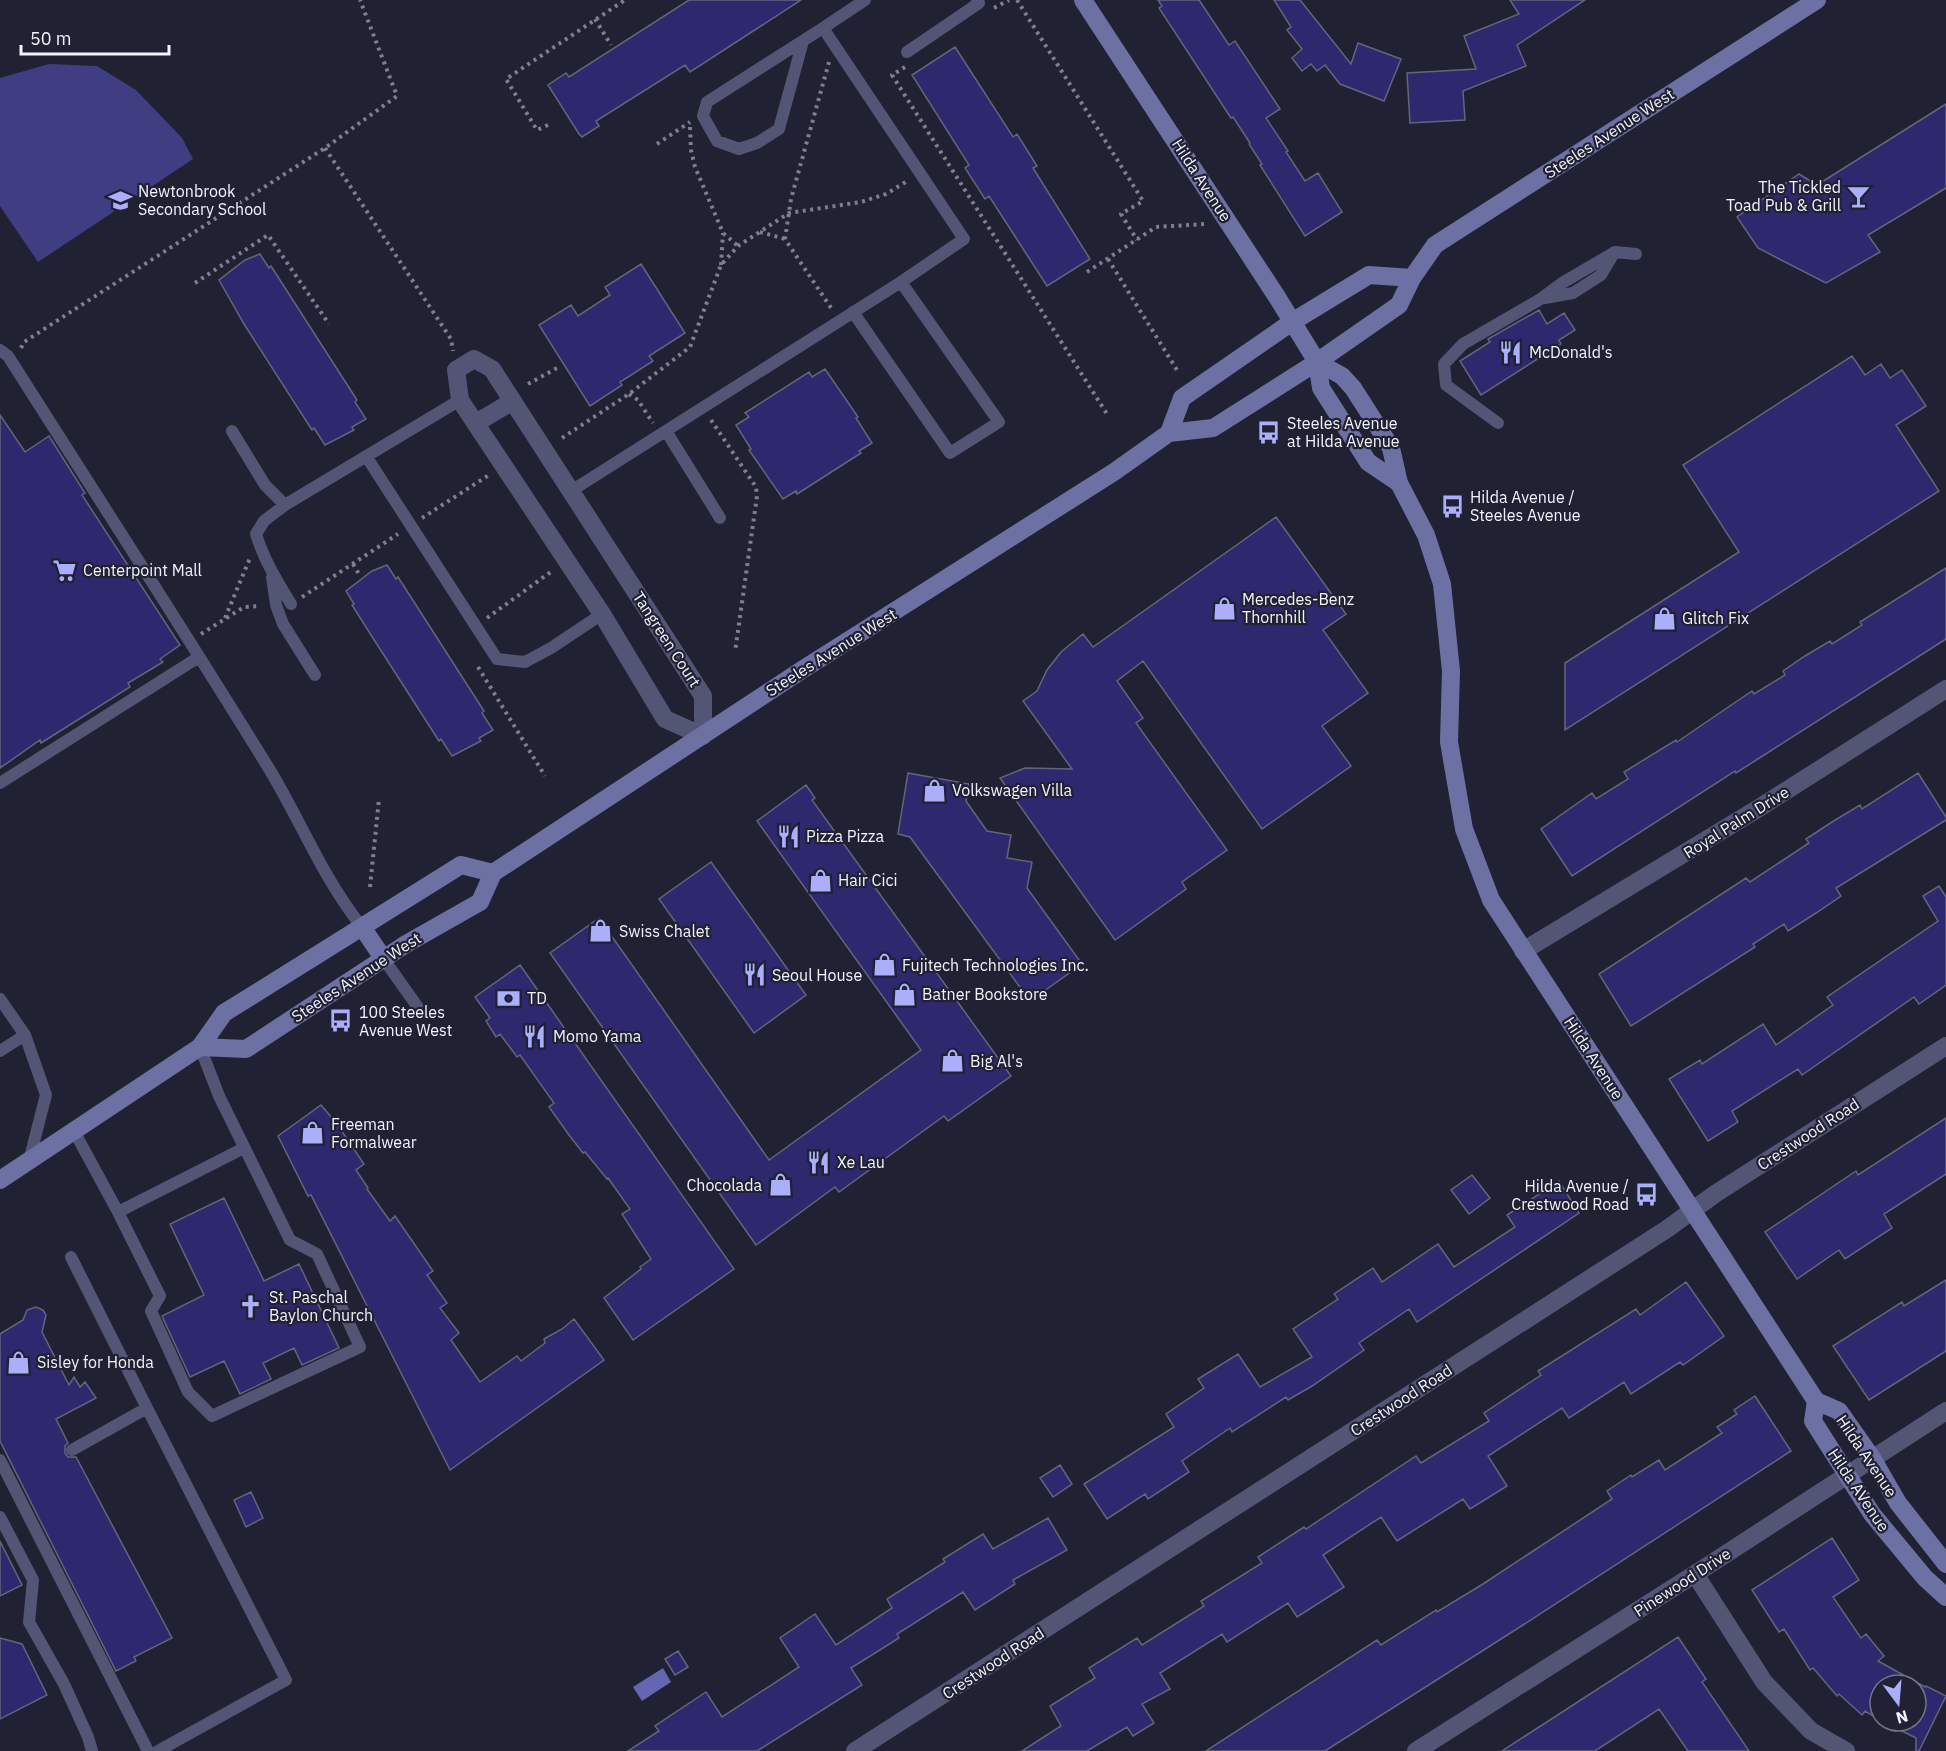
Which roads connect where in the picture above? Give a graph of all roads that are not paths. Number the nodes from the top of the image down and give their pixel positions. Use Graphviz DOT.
graph roads {
  1 [pos="865,0"];
  2 [pos="977,0"];
  3 [pos="1083,0"];
  4 [pos="1817,0"];
  5 [pos="823,28"];
  6 [pos="803,41"];
  7 [pos="909,57"];
  8 [pos="1636,254"];
  9 [pos="1412,278"];
  10 [pos="901,282"];
  11 [pos="853,312"];
  12 [pos="1292,322"];
  13 [pos="0,350"];
  14 [pos="1317,362"];
  15 [pos="460,400"];
  16 [pos="513,401"];
  17 [pos="476,423"];
  18 [pos="1498,423"];
  19 [pos="232,431"];
  20 [pos="663,433"];
  21 [pos="1169,433"];
  22 [pos="366,456"];
  23 [pos="1399,483"];
  24 [pos="571,491"];
  25 [pos="285,505"];
  26 [pos="720,518"];
  27 [pos="272,573"];
  28 [pos="291,604"];
  29 [pos="602,614"];
  30 [pos="199,657"];
  31 [pos="315,675"];
  32 [pos="1946,689"];
  33 [pos="703,736"];
  34 [pos="0,783"];
  35 [pos="493,873"];
  36 [pos="362,927"];
  37 [pos="1523,951"];
  38 [pos="383,958"];
  39 [pos="0,999"];
  40 [pos="417,1006"];
  41 [pos="25,1035"];
  42 [pos="1946,1046"];
  43 [pos="200,1047"];
  44 [pos="0,1051"];
  45 [pos="74,1131"];
  46 [pos="244,1148"];
  47 [pos="29,1161"];
  48 [pos="0,1180"];
  49 [pos="1693,1210"];
  50 [pos="118,1212"];
  51 [pos="71,1257"];
  52 [pos="1816,1401"];
  53 [pos="147,1408"];
  54 [pos="1946,1411"];
  55 [pos="72,1450"];
  56 [pos="1872,1458"];
  57 [pos="0,1460"];
  58 [pos="1846,1474"];
  59 [pos="0,1517"];
  60 [pos="1946,1564"];
  61 [pos="1695,1574"];
  62 [pos="1946,1597"];
  63 [pos="92,1751"];
  64 [pos="148,1751"];
  65 [pos="158,1751"];
  66 [pos="855,1751"];
  67 [pos="1416,1751"];
  68 [pos="1846,1751"];
  1 -- 5 [label="lane"];
  2 -- 7 [label="lane"];
  3 -- 12 [label="main road, Hilda Avenue"];
  4 -- 9 [label="main road, Steeles Avenue West"];
  5 -- 6 [label="lane"];
  5 -- 10 [label="lane"];
  6 -- 6 [label="lane"];
  8 -- 18 [label="lane"];
  9 -- 12 [label="main road"];
  9 -- 14 [label="main road, Steeles Avenue West"];
  10 -- 11 [label="lane"];
  10 -- 11 [label="lane"];
  11 -- 20 [label="lane"];
  12 -- 14 [label="main road, Hilda Avenue"];
  12 -- 21 [label="main road"];
  13 -- 30 [label="lane"];
  14 -- 21 [label="main road, Steeles Avenue West"];
  14 -- 23 [label="main road, Hilda Avenue"];
  14 -- 23 [label="main road, Hilda Avenue"];
  15 -- 16 [label="street, Tangreen Court"];
  15 -- 17 [label="street"];
  15 -- 22 [label="lane"];
  16 -- 17 [label="street"];
  16 -- 24 [label="street, Tangreen Court"];
  17 -- 29 [label="street"];
  19 -- 25 [label="lane"];
  20 -- 24 [label="lane"];
  20 -- 26 [label="lane"];
  21 -- 33 [label="main road, Steeles Avenue West"];
  22 -- 25 [label="lane"];
  22 -- 29 [label="lane"];
  23 -- 37 [label="main road, Hilda Avenue"];
  24 -- 33 [label="street, Tangreen Court"];
  25 -- 27 [label="lane"];
  27 -- 28 [label="lane"];
  27 -- 31 [label="lane"];
  29 -- 33 [label="street"];
  30 -- 34 [label="lane"];
  30 -- 36 [label="lane"];
  32 -- 37 [label="street, Royal Palm Drive"];
  33 -- 35 [label="main road, Steeles Avenue West"];
  35 -- 36 [label="main road"];
  35 -- 38 [label="main road, Steeles Avenue West"];
  36 -- 38 [label="main road"];
  36 -- 43 [label="main road"];
  37 -- 49 [label="main road, Hilda Avenue"];
  38 -- 40 [label="lane"];
  38 -- 43 [label="main road, Steeles Avenue West"];
  39 -- 41 [label="lane"];
  41 -- 44 [label="lane"];
  41 -- 47 [label="lane"];
  42 -- 49 [label="street, Crestwood Road"];
  43 -- 45 [label="main road"];
  43 -- 46 [label="lane"];
  45 -- 47 [label="main road"];
  45 -- 50 [label="lane"];
  46 -- 50 [label="lane"];
  46 -- 50 [label="lane"];
  47 -- 48 [label="main road"];
  49 -- 52 [label="main road, Hilda Avenue"];
  49 -- 66 [label="street, Crestwood Road"];
  51 -- 53 [label="lane"];
  52 -- 56 [label="main road, Hilda Avenue"];
  52 -- 58 [label="main road, Hilda AVenue"];
  53 -- 55 [label="lane"];
  53 -- 65 [label="lane"];
  54 -- 56 [label="street, Pinewood Drive"];
  56 -- 58 [label="street, Pinewood Drive"];
  56 -- 60 [label="main road, Hilda Avenue"];
  57 -- 64 [label="lane"];
  58 -- 61 [label="street, Pinewood Drive"];
  58 -- 62 [label="main road, Hilda AVenue"];
  59 -- 63 [label="lane"];
  61 -- 67 [label="street, Pinewood Drive"];
  61 -- 68 [label="street"];
}
